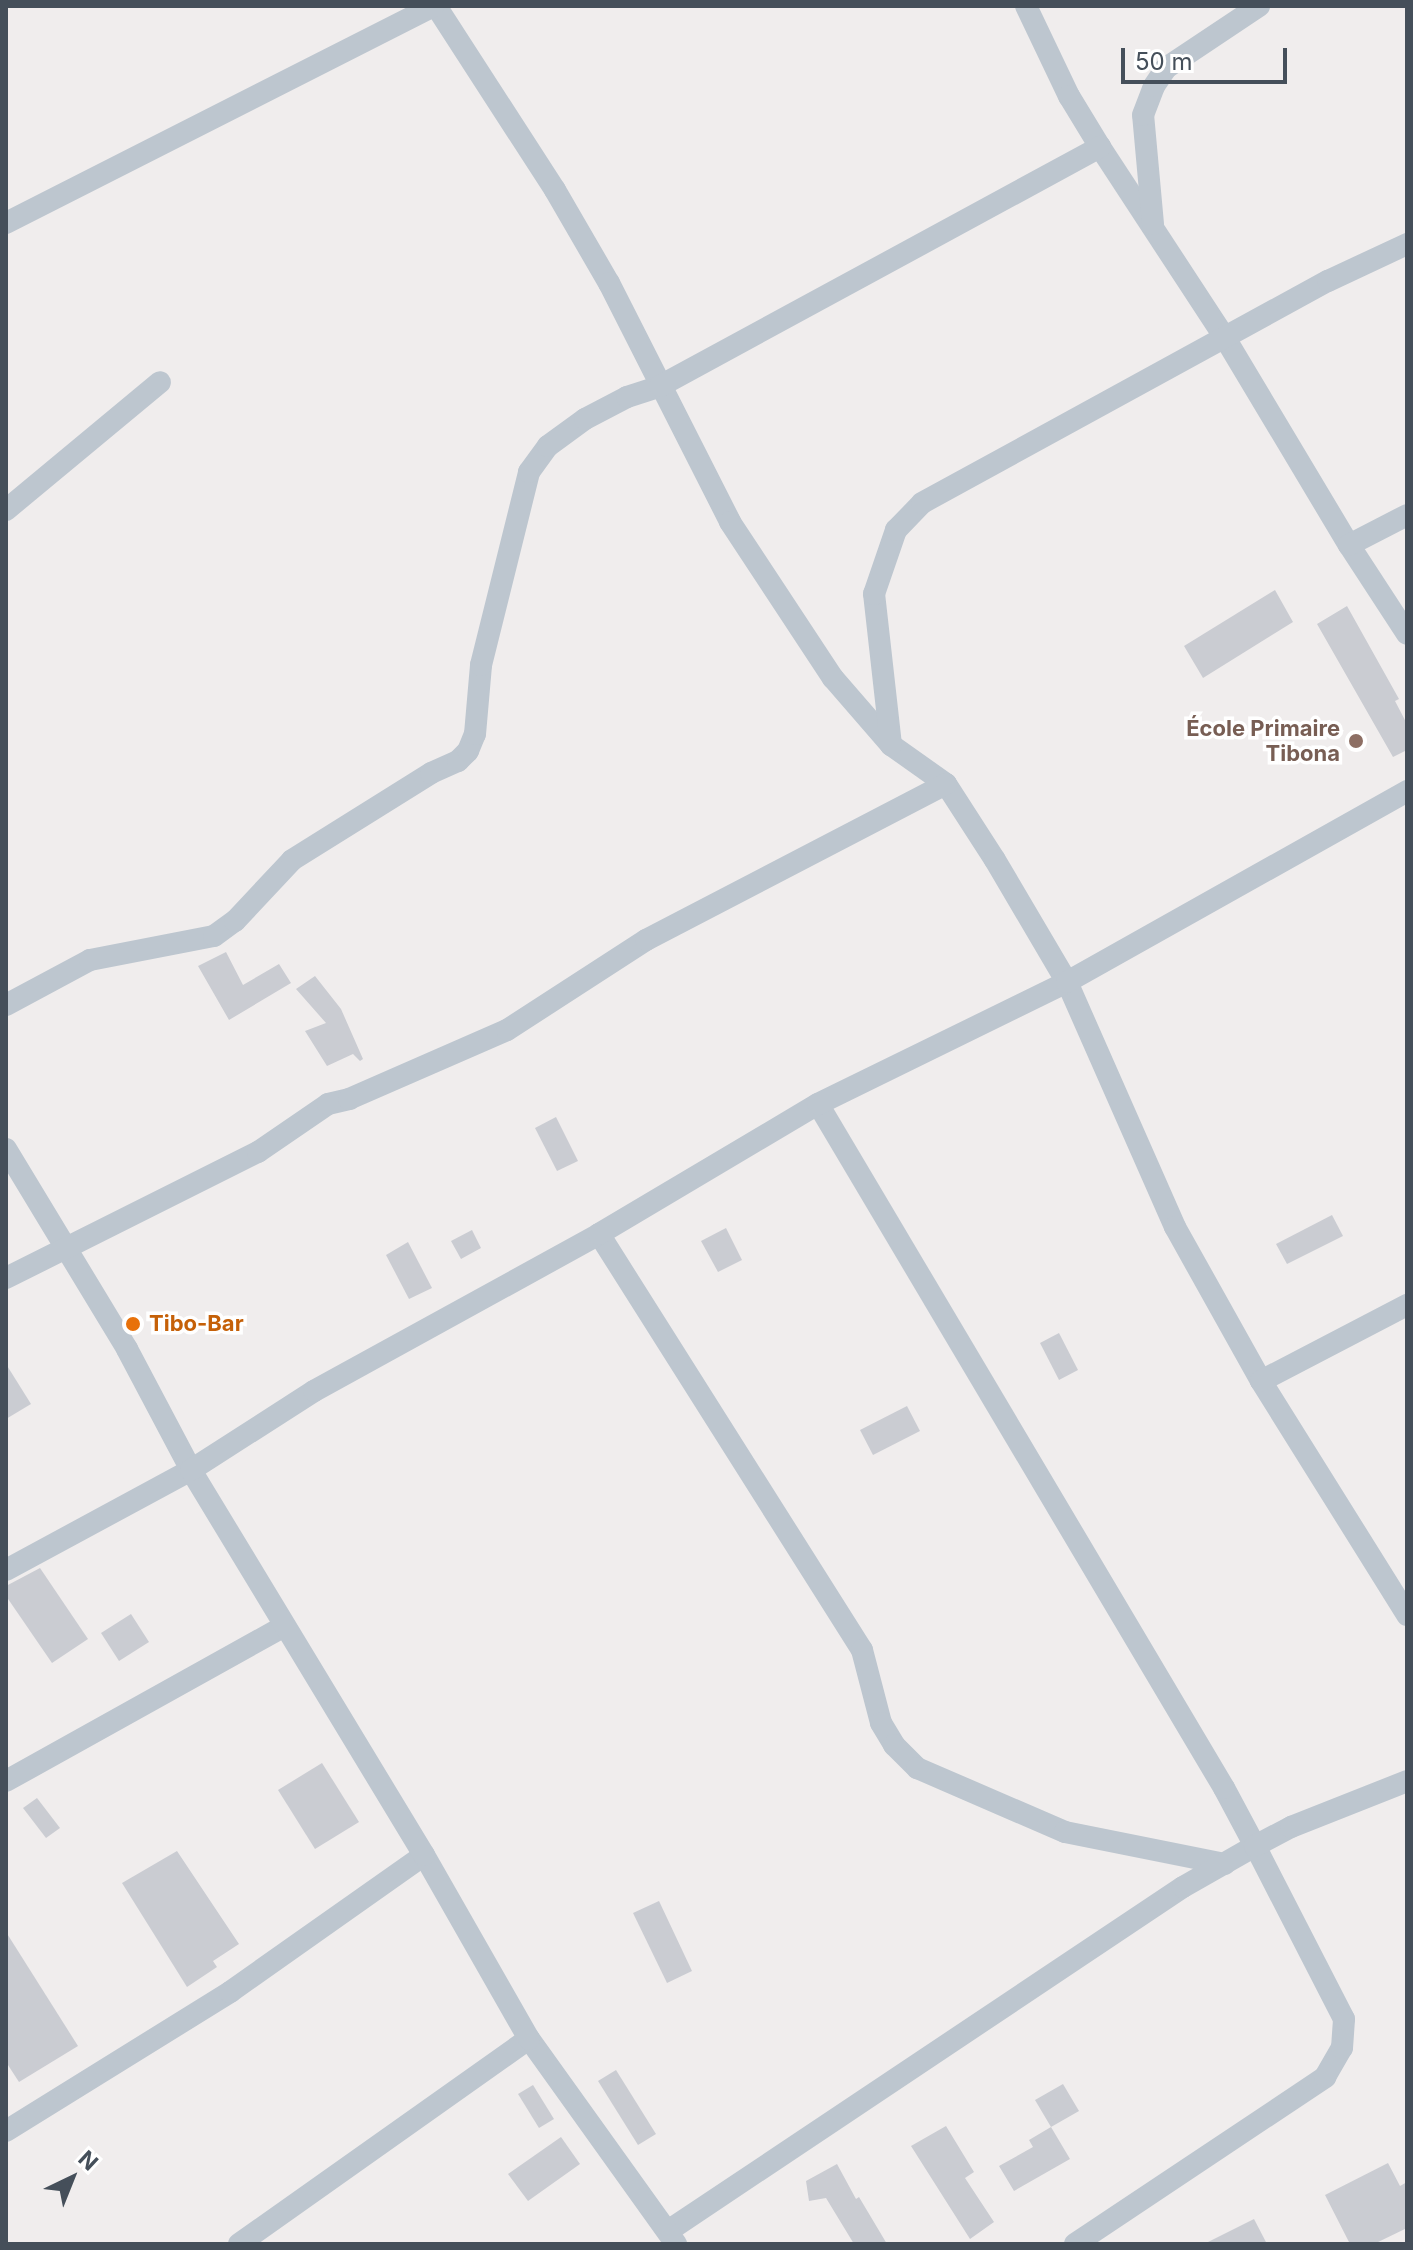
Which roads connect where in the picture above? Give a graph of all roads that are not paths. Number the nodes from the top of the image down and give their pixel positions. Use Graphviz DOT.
graph roads {
  1 [pos="434,6"];
  2 [pos="1026,6"];
  3 [pos="1259,6"];
  4 [pos="1100,147"];
  5 [pos="9,216"];
  6 [pos="1154,230"];
  7 [pos="1407,244"];
  8 [pos="1225,338"];
  9 [pos="160,382"];
  10 [pos="660,386"];
  11 [pos="6,510"];
  12 [pos="1407,515"];
  13 [pos="1349,545"];
  14 [pos="1407,634"];
  15 [pos="891,745"];
  16 [pos="946,784"];
  17 [pos="1407,791"];
  18 [pos="1067,982"];
  19 [pos="6,1005"];
  20 [pos="818,1104"];
  21 [pos="6,1149"];
  22 [pos="599,1234"];
  23 [pos="66,1246"];
  24 [pos="6,1278"];
  25 [pos="1407,1305"];
  26 [pos="1261,1381"];
  27 [pos="191,1470"];
  28 [pos="6,1570"];
  29 [pos="1407,1615"];
  30 [pos="283,1627"];
  31 [pos="6,1781"];
  32 [pos="1407,1781"];
  33 [pos="1255,1846"];
  34 [pos="424,1855"];
  35 [pos="1225,1864"];
  36 [pos="529,2039"];
  37 [pos="6,2131"];
  38 [pos="672,2238"];
  39 [pos="239,2244"];
  40 [pos="1075,2244"];
  1 -- 5 [label="street"];
  1 -- 10 [label="street"];
  2 -- 4 [label="street"];
  3 -- 6 [label="street"];
  4 -- 6 [label="street"];
  4 -- 10 [label="street"];
  6 -- 8 [label="street"];
  7 -- 8 [label="street"];
  8 -- 13 [label="street"];
  8 -- 15 [label="street"];
  9 -- 11 [label="street"];
  10 -- 15 [label="street"];
  10 -- 19 [label="street"];
  12 -- 13 [label="street"];
  13 -- 14 [label="street"];
  15 -- 16 [label="street"];
  16 -- 18 [label="street"];
  16 -- 23 [label="street"];
  17 -- 18 [label="street"];
  18 -- 20 [label="street"];
  18 -- 26 [label="street"];
  20 -- 22 [label="street"];
  20 -- 33 [label="street"];
  21 -- 23 [label="street"];
  22 -- 27 [label="street"];
  22 -- 35 [label="street"];
  23 -- 24 [label="street"];
  23 -- 27 [label="street"];
  25 -- 26 [label="street"];
  26 -- 29 [label="street"];
  27 -- 28 [label="street"];
  27 -- 30 [label="street"];
  30 -- 31 [label="street"];
  30 -- 34 [label="street"];
  32 -- 33 [label="street"];
  33 -- 35 [label="street"];
  33 -- 40 [label="street"];
  34 -- 36 [label="street"];
  34 -- 37 [label="street"];
  35 -- 38 [label="street"];
  36 -- 38 [label="street"];
  36 -- 39 [label="street"];
}
